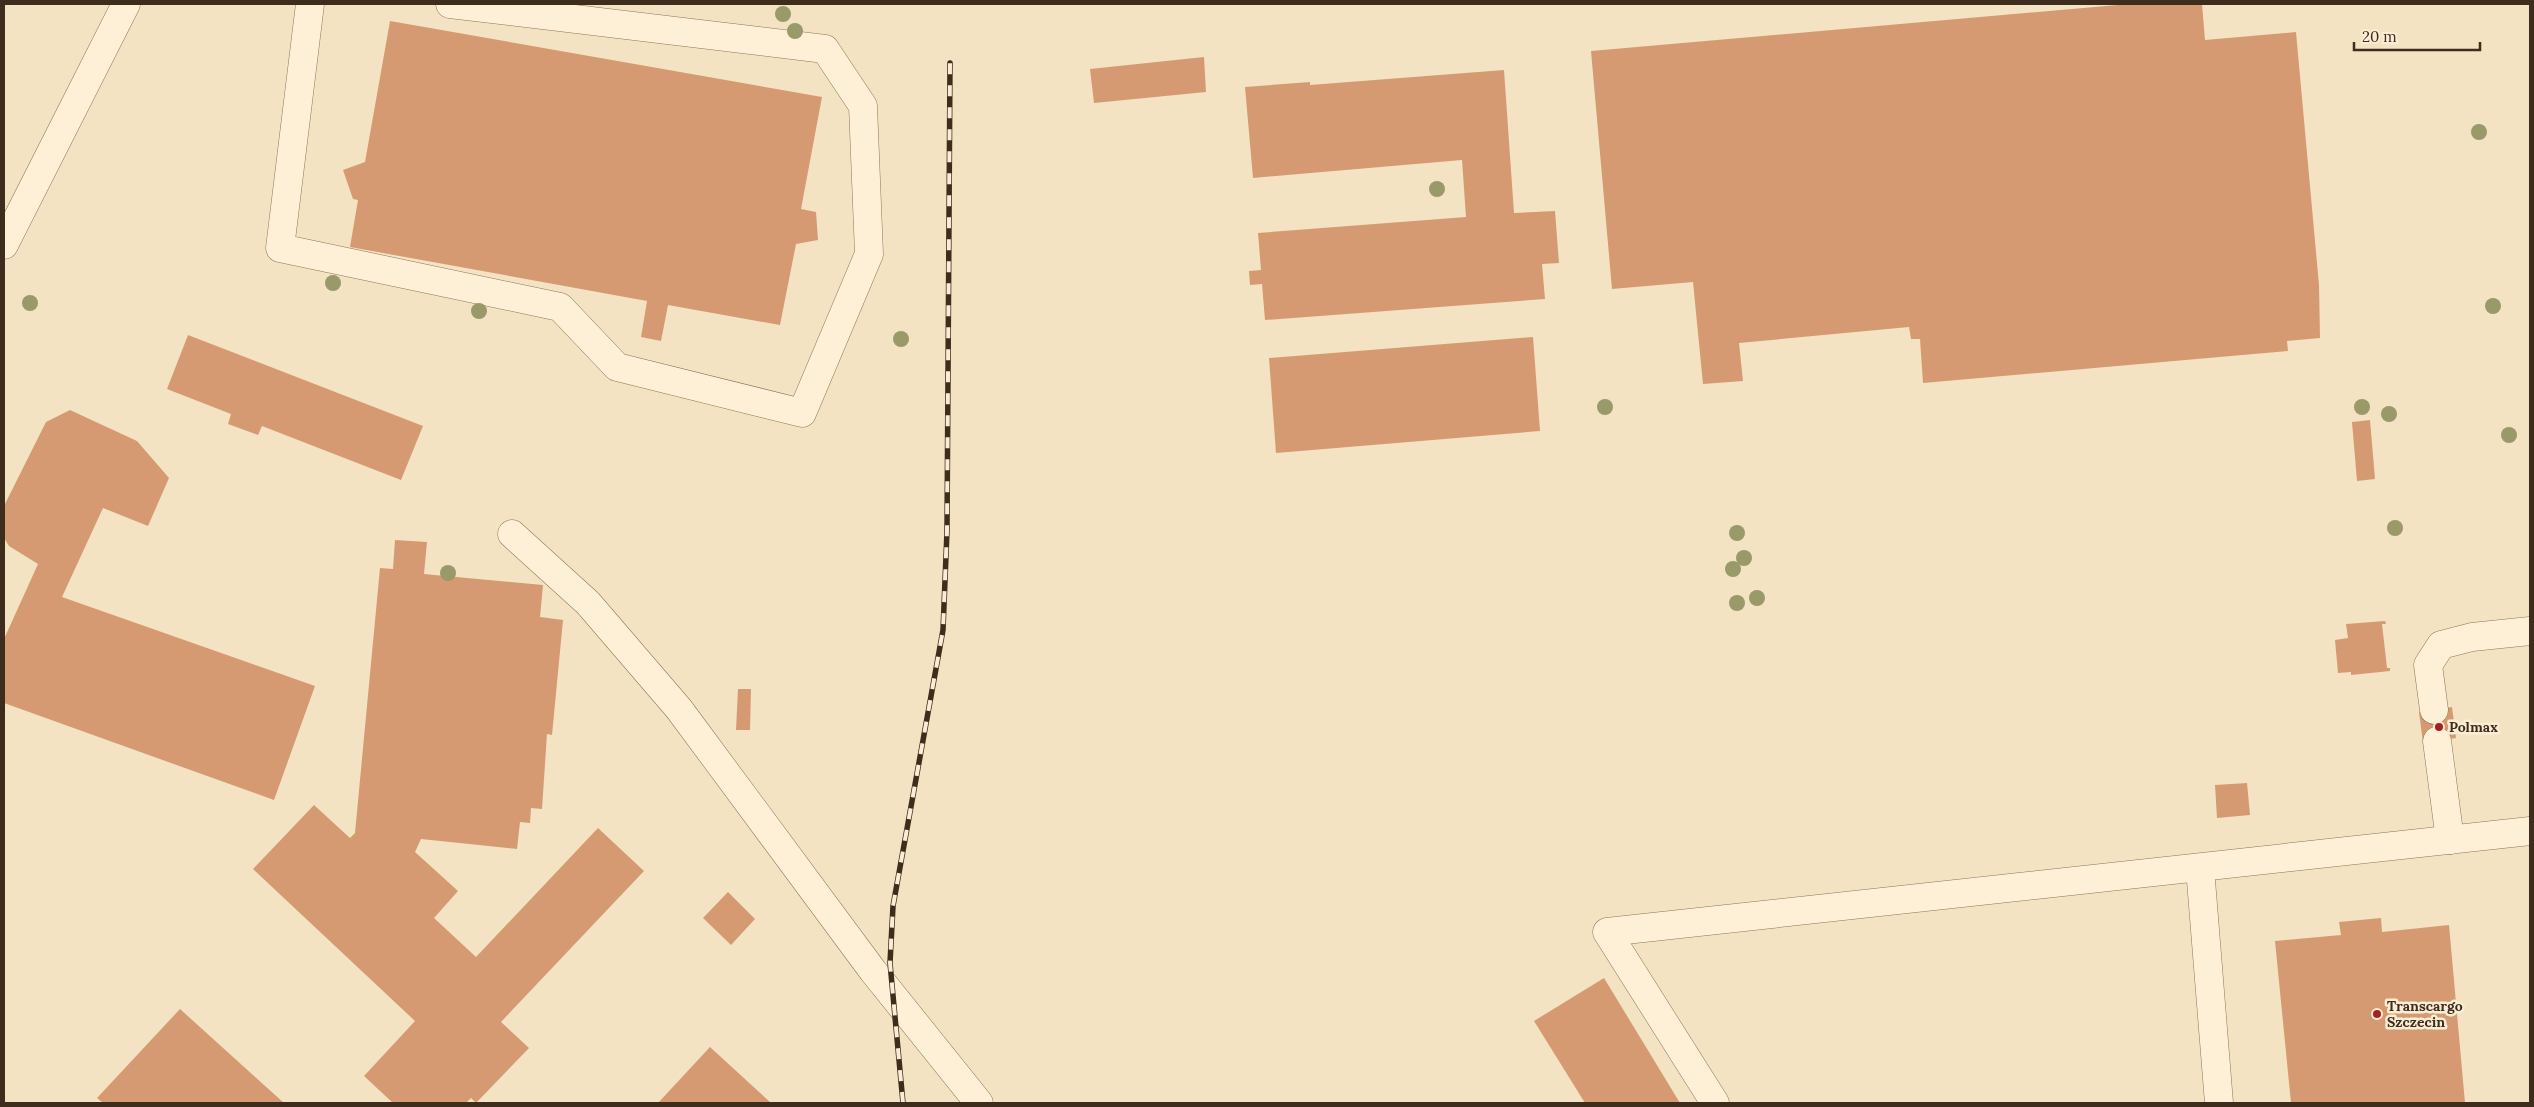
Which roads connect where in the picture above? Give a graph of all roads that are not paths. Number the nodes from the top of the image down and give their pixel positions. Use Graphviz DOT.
graph roads {
  1 [pos="126,4"];
  2 [pos="310,4"];
  3 [pos="450,4"];
  4 [pos="4,245"];
  5 [pos="512,534"];
  6 [pos="2530,631"];
  7 [pos="2434,710"];
  8 [pos="2438,741"];
  9 [pos="2530,831"];
  10 [pos="2450,840"];
  11 [pos="2200,868"];
  12 [pos="979,1103"];
  13 [pos="1715,1103"];
  14 [pos="2219,1103"];
  1 -- 4 [label="lane"];
  2 -- 3 [label="lane"];
  5 -- 12 [label="lane"];
  6 -- 7 [label="lane"];
  8 -- 10 [label="lane"];
  9 -- 10 [label="lane"];
  10 -- 11 [label="lane"];
  11 -- 13 [label="lane"];
  11 -- 14 [label="lane"];
}
